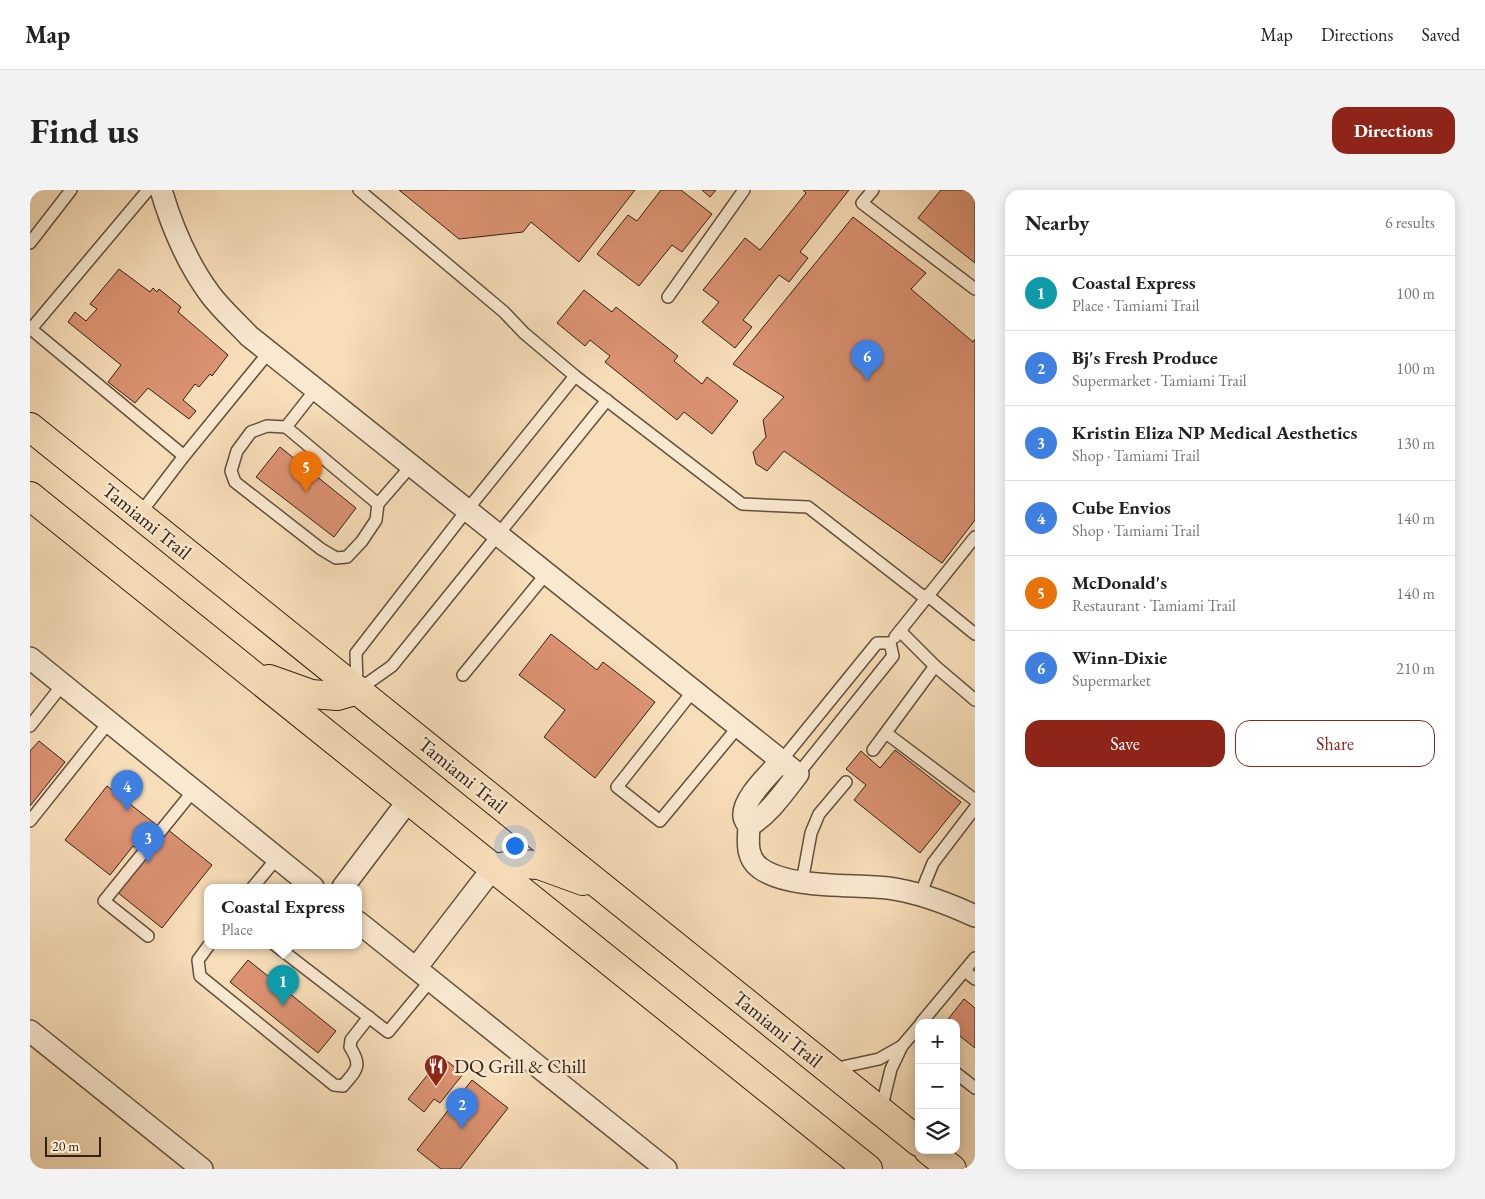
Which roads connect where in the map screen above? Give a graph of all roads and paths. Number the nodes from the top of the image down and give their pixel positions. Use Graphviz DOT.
graph roads {
  1 [pos="71,190"];
  2 [pos="148,190"];
  3 [pos="161,190"];
  4 [pos="360,190"];
  5 [pos="744,190"];
  6 [pos="872,190"];
  7 [pos="30,243"];
  8 [pos="975,289"];
  9 [pos="668,296"];
  10 [pos="269,352"];
  11 [pos="575,376"];
  12 [pos="316,389"];
  13 [pos="607,400"];
  14 [pos="30,427"];
  15 [pos="286,427"];
  16 [pos="184,456"];
  17 [pos="411,466"];
  18 [pos="30,496"];
  19 [pos="378,504"];
  20 [pos="467,510"];
  21 [pos="139,515"];
  22 [pos="497,535"];
  23 [pos="975,537"];
  24 [pos="546,574"];
  25 [pos="926,597"];
  26 [pos="900,631"];
  27 [pos="975,634"];
  28 [pos="890,643"];
  29 [pos="30,658"];
  30 [pos="935,666"];
  31 [pos="248,672"];
  32 [pos="463,675"];
  33 [pos="63,684"];
  34 [pos="358,690"];
  35 [pos="693,691"];
  36 [pos="975,700"];
  37 [pos="109,722"];
  38 [pos="30,726"];
  39 [pos="738,727"];
  40 [pos="886,733"];
  41 [pos="873,750"];
  42 [pos="781,761"];
  43 [pos="798,774"];
  44 [pos="846,782"];
  45 [pos="194,790"];
  46 [pos="975,800"];
  47 [pos="408,801"];
  48 [pos="975,808"];
  49 [pos="30,821"];
  50 [pos="749,826"];
  51 [pos="277,858"];
  52 [pos="493,868"];
  53 [pos="802,882"];
  54 [pos="255,884"];
  55 [pos="310,884"];
  56 [pos="344,884"];
  57 [pos="606,890"];
  58 [pos="920,895"];
  59 [pos="975,916"];
  60 [pos="362,925"];
  61 [pos="148,936"];
  62 [pos="206,949"];
  63 [pos="279,949"];
  64 [pos="975,958"];
  65 [pos="965,971"];
  66 [pos="424,974"];
  67 [pos="975,979"];
  68 [pos="368,1017"];
  69 [pos="924,1019"];
  70 [pos="30,1032"];
  71 [pos="915,1039"];
  72 [pos="902,1046"];
  73 [pos="829,1070"];
  74 [pos="960,1076"];
  75 [pos="975,1088"];
  76 [pos="881,1112"];
  77 [pos="915,1139"];
  78 [pos="933,1154"];
  79 [pos="202,1169"];
  80 [pos="666,1169"];
  81 [pos="868,1169"];
  82 [pos="952,1169"];
  1 -- 7 [label="lane"];
  2 -- 16 [label="lane"];
  3 -- 10 [label="street"];
  4 -- 11 [label="lane"];
  5 -- 9 [label="lane"];
  6 -- 8 [label="lane"];
  10 -- 12 [label="street"];
  10 -- 16 [label="lane"];
  11 -- 13 [label="lane"];
  11 -- 20 [label="lane"];
  12 -- 15 [label="lane"];
  12 -- 17 [label="street"];
  13 -- 22 [label="lane"];
  13 -- 25 [label="lane"];
  14 -- 21 [label="main road, Tamiami Trail"];
  15 -- 19 [label="lane"];
  15 -- 19 [label="lane"];
  16 -- 21 [label="lane"];
  17 -- 19 [label="lane"];
  17 -- 20 [label="street"];
  18 -- 31 [label="main road"];
  20 -- 22 [label="street"];
  20 -- 34 [label="lane"];
  21 -- 34 [label="main road, Tamiami Trail"];
  22 -- 24 [label="street"];
  22 -- 34 [label="lane"];
  23 -- 25 [label="lane"];
  24 -- 32 [label="lane"];
  24 -- 35 [label="street"];
  25 -- 26 [label="lane"];
  25 -- 27 [label="lane"];
  26 -- 28 [label="lane"];
  26 -- 30 [label="lane"];
  28 -- 42 [label="lane"];
  28 -- 43 [label="lane"];
  29 -- 33 [label="street"];
  30 -- 36 [label="lane"];
  30 -- 40 [label="lane"];
  31 -- 34 [label="main road"];
  31 -- 47 [label="main road"];
  33 -- 37 [label="street"];
  33 -- 38 [label="lane"];
  34 -- 57 [label="main road, Tamiami Trail"];
  35 -- 39 [label="street"];
  35 -- 39 [label="lane"];
  37 -- 45 [label="street"];
  37 -- 49 [label="lane"];
  39 -- 42 [label="street"];
  40 -- 41 [label="lane"];
  40 -- 46 [label="lane"];
  42 -- 43 [label="street"];
  42 -- 50 [label="street"];
  43 -- 50 [label="street"];
  44 -- 53 [label="lane"];
  45 -- 51 [label="street"];
  45 -- 61 [label="lane"];
  47 -- 52 [label="main road"];
  47 -- 56 [label="street"];
  48 -- 58 [label="lane"];
  50 -- 53 [label="street"];
  51 -- 54 [label="lane"];
  51 -- 55 [label="street"];
  52 -- 57 [label="main road"];
  52 -- 66 [label="street"];
  52 -- 81 [label="main road"];
  53 -- 58 [label="street"];
  57 -- 73 [label="main road, Tamiami Trail"];
  58 -- 59 [label="street"];
  60 -- 66 [label="street"];
  62 -- 68 [label="lane"];
  63 -- 68 [label="lane"];
  64 -- 65 [label="lane"];
  65 -- 67 [label="lane"];
  65 -- 69 [label="lane"];
  66 -- 68 [label="lane"];
  66 -- 80 [label="street"];
  70 -- 79 [label="street"];
  71 -- 72 [label="lane"];
  72 -- 73 [label="lane"];
  72 -- 76 [label="lane"];
  73 -- 76 [label="main road, Tamiami Trail"];
  74 -- 75 [label="lane"];
  76 -- 77 [label="main road, Tamiami Trail"];
  78 -- 82 [label="main road"];
}
